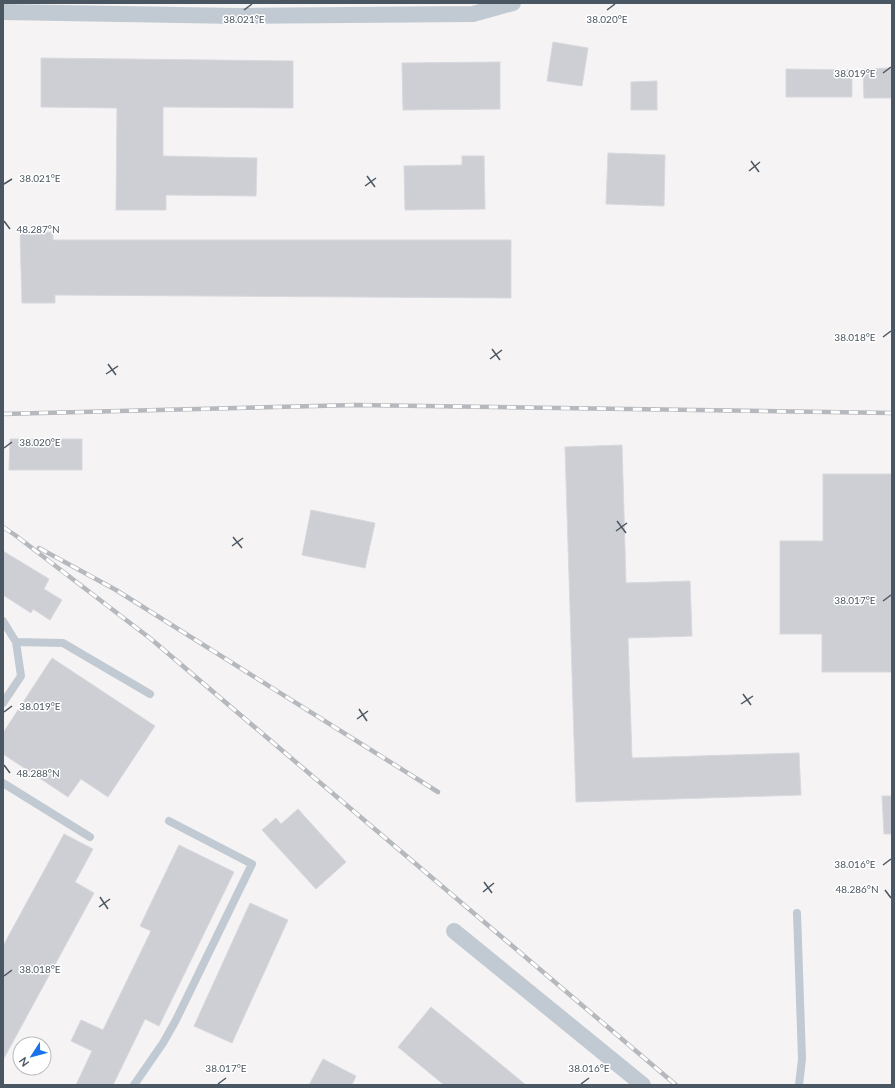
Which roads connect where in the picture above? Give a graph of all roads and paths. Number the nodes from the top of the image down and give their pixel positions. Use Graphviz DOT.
graph roads {
  1 [pos="513,3"];
  2 [pos="3,12"];
  3 [pos="3,621"];
  4 [pos="16,642"];
  5 [pos="150,694"];
  6 [pos="3,703"];
  7 [pos="3,783"];
  8 [pos="169,820"];
  9 [pos="90,837"];
  10 [pos="797,913"];
  11 [pos="454,931"];
  12 [pos="134,1085"];
  13 [pos="643,1085"];
  14 [pos="799,1085"];
  1 -- 2 [label="street"];
  3 -- 4 [label="lane"];
  4 -- 5 [label="lane"];
  4 -- 6 [label="lane"];
  7 -- 9 [label="lane"];
  8 -- 12 [label="lane"];
  10 -- 14 [label="lane"];
  11 -- 13 [label="street"];
}
